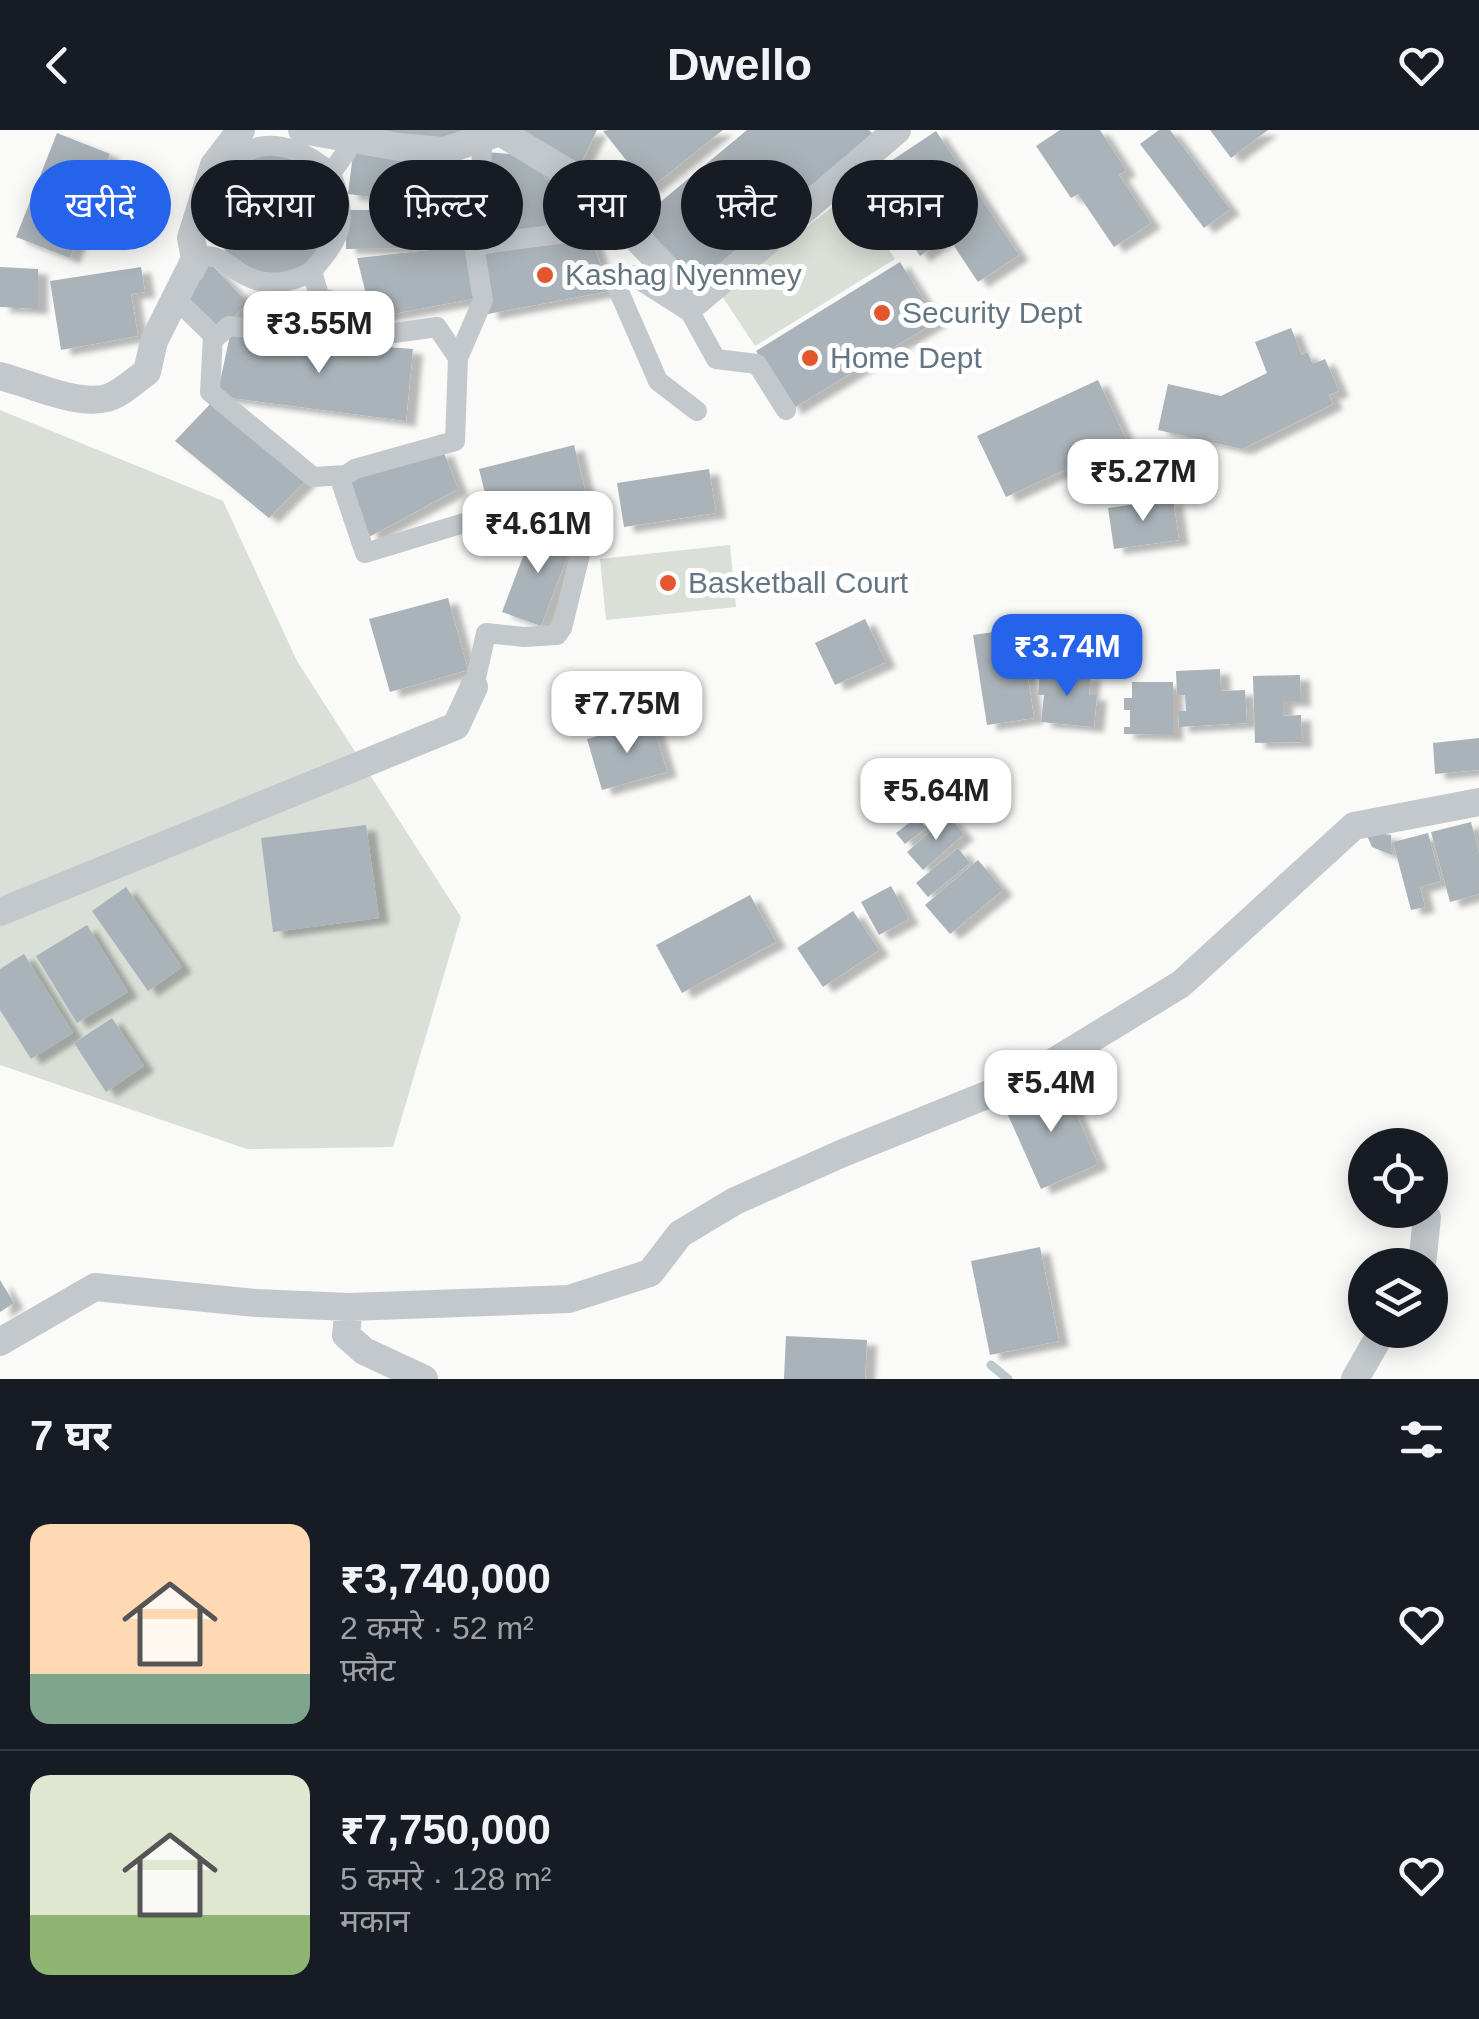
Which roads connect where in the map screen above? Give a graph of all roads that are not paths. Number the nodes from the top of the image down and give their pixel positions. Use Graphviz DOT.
graph roads {
  1 [pos="302,130"];
  2 [pos="897,130"];
  3 [pos="234,136"];
  4 [pos="350,139"];
  5 [pos="482,139"];
  6 [pos="233,160"];
  7 [pos="316,160"];
  8 [pos="341,160"];
  9 [pos="482,160"];
  10 [pos="329,250"];
  11 [pos="475,250"];
  12 [pos="312,271"];
  13 [pos="330,300"];
  14 [pos="179,301"];
  15 [pos="212,340"];
  16 [pos="458,358"];
  17 [pos="0,376"];
  18 [pos="786,410"];
  19 [pos="697,411"];
  20 [pos="339,476"];
  21 [pos="474,686"];
  22 [pos="1479,802"];
  23 [pos="0,912"];
  24 [pos="350,1306"];
  25 [pos="0,1342"];
  26 [pos="1373,1348"];
  27 [pos="424,1379"];
  28 [pos="1355,1379"];
  1 -- 4 [label="street"];
  2 -- 5 [label="street"];
  3 -- 14 [label="street"];
  4 -- 5 [label="street"];
  4 -- 8 [label="street"];
  5 -- 9 [label="street"];
  6 -- 7 [label="street"];
  10 -- 12 [label="street"];
  11 -- 16 [label="street"];
  12 -- 13 [label="street"];
  12 -- 14 [label="street"];
  13 -- 15 [label="street"];
  13 -- 16 [label="street"];
  14 -- 15 [label="street"];
  14 -- 17 [label="street"];
  15 -- 20 [label="street"];
  16 -- 20 [label="street"];
  18 -- 19 [label="street"];
  20 -- 21 [label="street"];
  21 -- 23 [label="street"];
  22 -- 24 [label="street"];
  24 -- 25 [label="street"];
  24 -- 27 [label="street"];
  26 -- 28 [label="street"];
}
